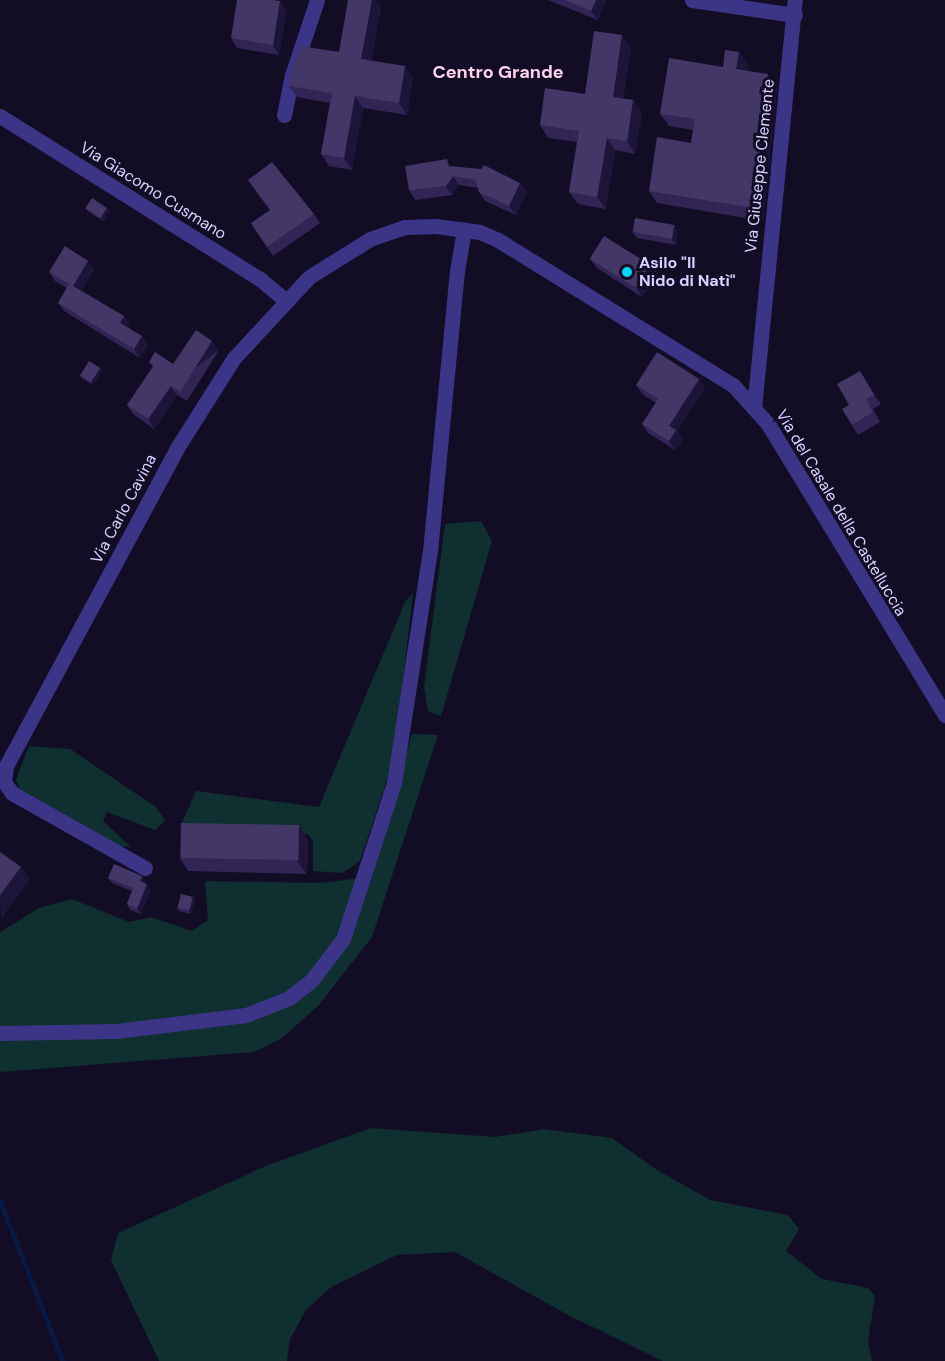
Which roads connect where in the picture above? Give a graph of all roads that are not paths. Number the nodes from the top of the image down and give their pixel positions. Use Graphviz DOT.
graph roads {
  1 [pos="317,0"];
  2 [pos="692,0"];
  3 [pos="795,8"];
  4 [pos="284,115"];
  5 [pos="0,116"];
  6 [pos="464,230"];
  7 [pos="285,300"];
  8 [pos="754,408"];
  9 [pos="945,715"];
  10 [pos="2,778"];
  11 [pos="145,868"];
  12 [pos="0,1034"];
  1 -- 4 [label="street"];
  2 -- 3 [label="street"];
  3 -- 8 [label="street, Via Giuseppe Clemente"];
  5 -- 7 [label="street, Via Giacomo Cusmano"];
  6 -- 7 [label="street, Via Carlo Cavina"];
  6 -- 8 [label="street, Via del Casale della Castelluccia"];
  6 -- 12 [label="street"];
  7 -- 10 [label="street, Via Carlo Cavina"];
  8 -- 9 [label="street, Via del Casale della Castelluccia"];
  10 -- 11 [label="street, Via Carlo Cavina"];
}
